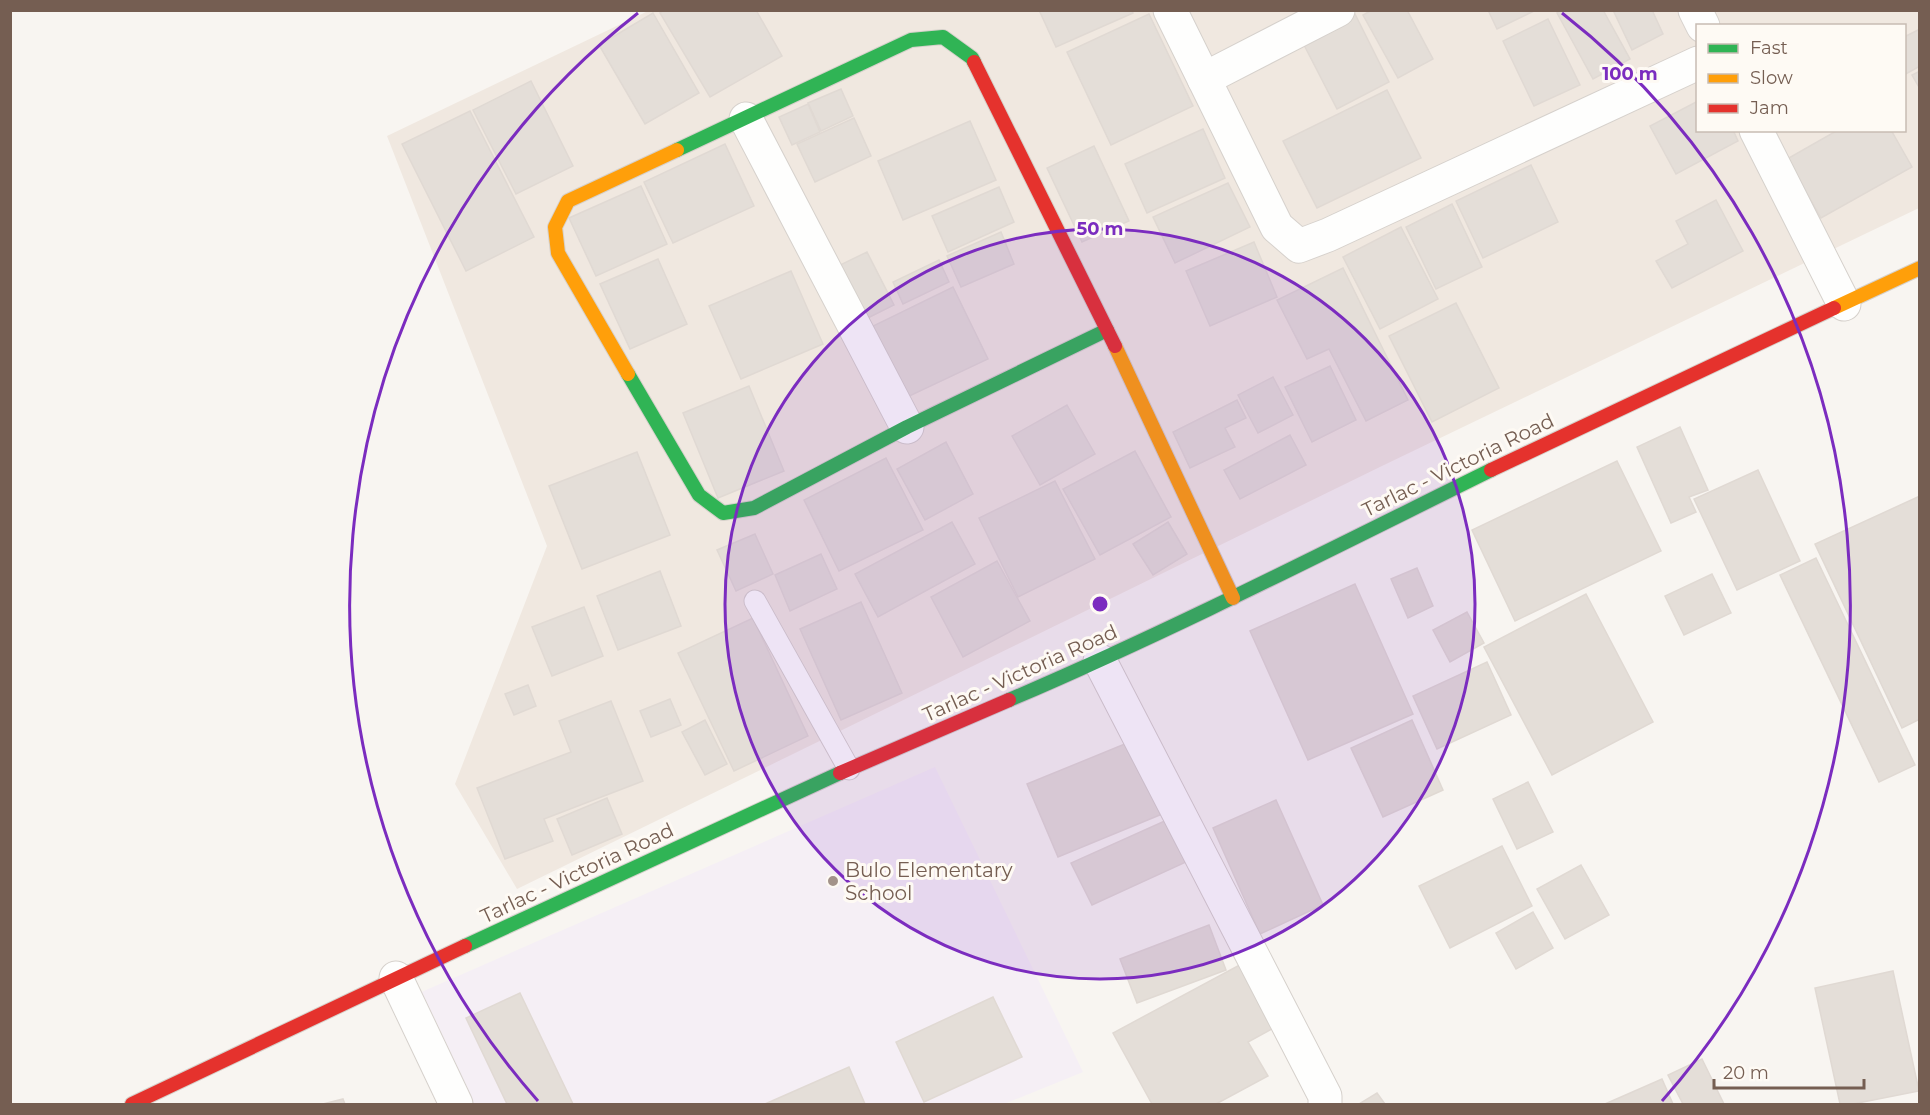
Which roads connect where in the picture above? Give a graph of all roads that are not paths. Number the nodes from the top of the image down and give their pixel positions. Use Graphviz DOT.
graph roads {
  1 [pos="1170,10"];
  2 [pos="1338,10"];
  3 [pos="1695,10"];
  4 [pos="1702,24"];
  5 [pos="1696,64"];
  6 [pos="1204,79"];
  7 [pos="746,119"];
  8 [pos="1757,132"];
  9 [pos="1920,268"];
  10 [pos="1844,304"];
  11 [pos="1107,330"];
  12 [pos="906,427"];
  13 [pos="1233,598"];
  14 [pos="755,601"];
  15 [pos="1100,661"];
  16 [pos="849,769"];
  17 [pos="396,978"];
  18 [pos="132,1104"];
  19 [pos="456,1104"];
  20 [pos="1325,1104"];
  1 -- 6 [label="street"];
  2 -- 6 [label="street"];
  3 -- 4 [label="street"];
  5 -- 6 [label="street"];
  7 -- 11 [label="main road"];
  7 -- 12 [label="street"];
  7 -- 12 [label="main road"];
  8 -- 10 [label="street"];
  9 -- 10 [label="main road, Tarlac - Victoria Road"];
  10 -- 13 [label="main road, Tarlac - Victoria Road"];
  11 -- 12 [label="main road"];
  11 -- 13 [label="main road"];
  13 -- 15 [label="main road, Tarlac - Victoria Road"];
  14 -- 16 [label="lane"];
  15 -- 16 [label="main road, Tarlac - Victoria Road"];
  15 -- 20 [label="street"];
  16 -- 17 [label="main road, Tarlac - Victoria Road"];
  17 -- 18 [label="main road, Tarlac - Victoria Road"];
  17 -- 19 [label="street"];
}
